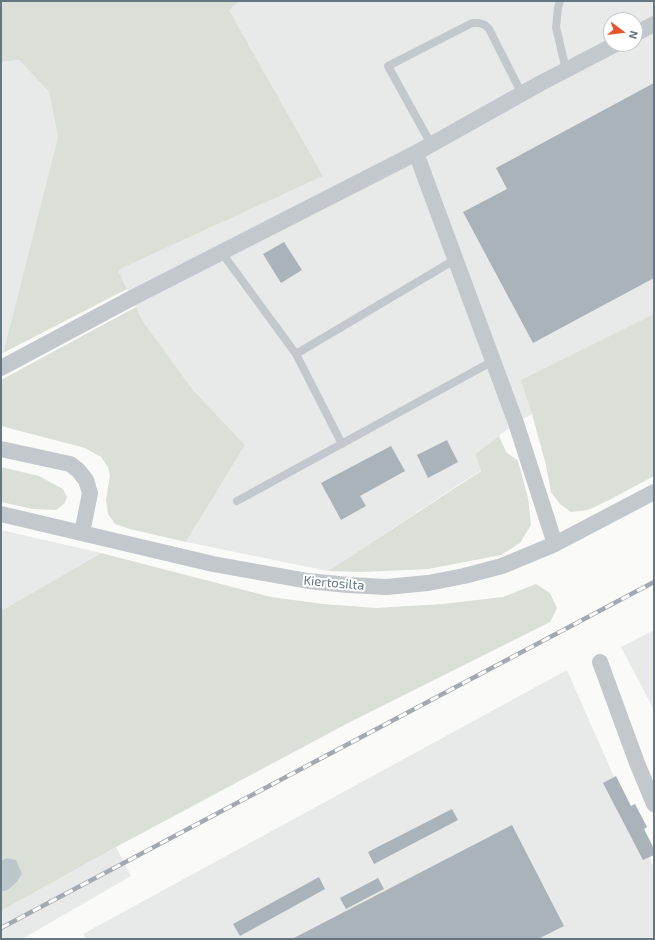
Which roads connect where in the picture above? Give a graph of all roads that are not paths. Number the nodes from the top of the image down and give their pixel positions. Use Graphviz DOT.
graph roads {
  1 [pos="560,1"];
  2 [pos="654,24"];
  3 [pos="643,30"];
  4 [pos="603,51"];
  5 [pos="566,70"];
  6 [pos="522,94"];
  7 [pos="431,144"];
  8 [pos="416,152"];
  9 [pos="222,253"];
  10 [pos="456,259"];
  11 [pos="296,354"];
  12 [pos="493,361"];
  13 [pos="1,368"];
  14 [pos="342,444"];
  15 [pos="1,448"];
  16 [pos="654,492"];
  17 [pos="237,501"];
  18 [pos="1,514"];
  19 [pos="82,533"];
  20 [pos="556,544"];
  21 [pos="600,662"];
  22 [pos="654,804"];
  1 -- 5 [label="lane"];
  2 -- 3 [label="street"];
  4 -- 5 [label="street"];
  5 -- 6 [label="street"];
  6 -- 7 [label="street"];
  6 -- 7 [label="lane"];
  7 -- 8 [label="street"];
  8 -- 9 [label="street"];
  8 -- 10 [label="street"];
  9 -- 11 [label="lane"];
  9 -- 13 [label="street"];
  10 -- 11 [label="lane"];
  10 -- 12 [label="street"];
  11 -- 14 [label="lane"];
  12 -- 14 [label="lane"];
  12 -- 20 [label="street"];
  14 -- 17 [label="lane"];
  15 -- 19 [label="street"];
  16 -- 20 [label="street, Kiertosilta"];
  18 -- 19 [label="street, Kiertosilta"];
  19 -- 20 [label="street, Kiertosilta"];
  21 -- 22 [label="street"];
}
